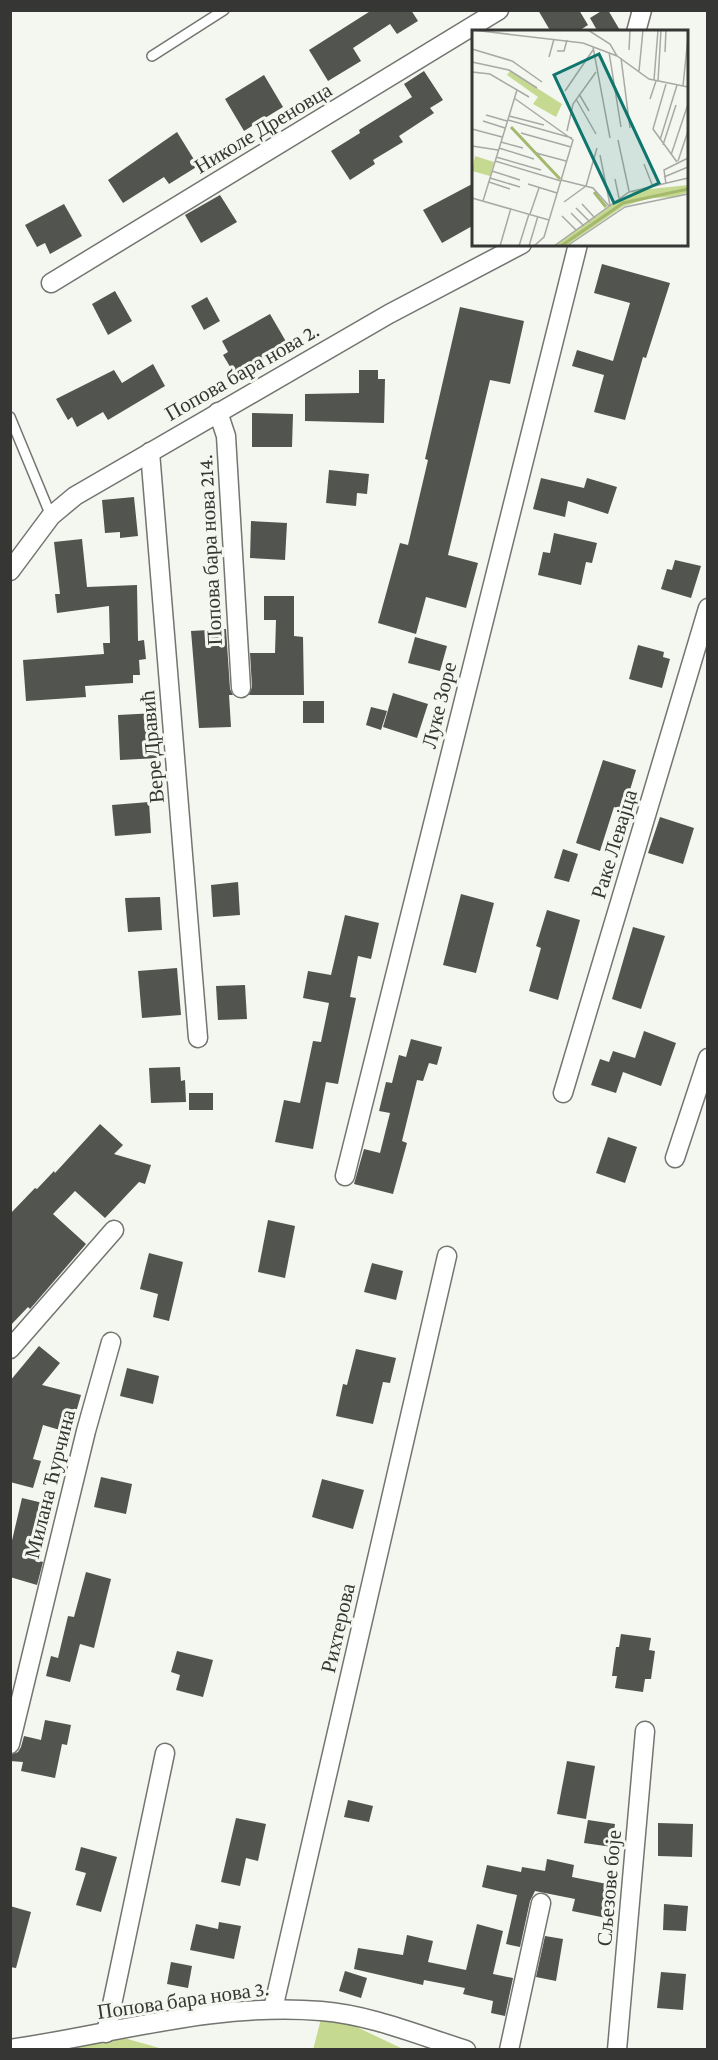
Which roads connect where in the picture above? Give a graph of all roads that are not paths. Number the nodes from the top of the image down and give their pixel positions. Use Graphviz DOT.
graph roads {
  1 [pos="224,10"];
  2 [pos="499,10"];
  3 [pos="642,10"];
  4 [pos="637,30"];
  5 [pos="152,56"];
  6 [pos="518,246"];
  7 [pos="578,246"];
  8 [pos="51,283"];
  9 [pos="218,412"];
  10 [pos="10,417"];
  11 [pos="150,452"];
  12 [pos="51,516"];
  13 [pos="10,571"];
  14 [pos="708,608"];
  15 [pos="241,688"];
  16 [pos="198,1038"];
  17 [pos="708,1058"];
  18 [pos="563,1093"];
  19 [pos="675,1158"];
  20 [pos="345,1176"];
  21 [pos="114,1230"];
  22 [pos="447,1256"];
  23 [pos="111,1342"];
  24 [pos="10,1349"];
  25 [pos="645,1731"];
  26 [pos="10,1744"];
  27 [pos="165,1753"];
  28 [pos="541,1903"];
  29 [pos="273,2009"];
  30 [pos="106,2032"];
  31 [pos="10,2049"];
  32 [pos="466,2049"];
  33 [pos="509,2049"];
  34 [pos="617,2049"];
  1 -- 5 [label="lane"];
  2 -- 8 [label="street, Николе Дреновца"];
  3 -- 4 [label="street"];
  6 -- 9 [label="street, Попова бара нова 2."];
  7 -- 20 [label="street, Луке Зоре"];
  9 -- 11 [label="street, Попова бара нова 2."];
  9 -- 15 [label="street, Попова бара нова 214."];
  10 -- 12 [label="lane"];
  11 -- 12 [label="street, Попова бара нова 2."];
  11 -- 16 [label="street, Вере Дравић"];
  12 -- 13 [label="street, Попова бара нова 2."];
  14 -- 18 [label="street, Раке Левајца"];
  17 -- 19 [label="street"];
  21 -- 24 [label="street"];
  22 -- 29 [label="street, Рихтерова"];
  23 -- 26 [label="street, Милана Ћурчина"];
  25 -- 34 [label="street, Сљезове боје"];
  27 -- 30 [label="street"];
  28 -- 33 [label="street"];
  29 -- 30 [label="street, Попова бара нова 3."];
  29 -- 32 [label="street, Попова бара нова 3."];
  30 -- 31 [label="street, Попова бара нова 3."];
}
